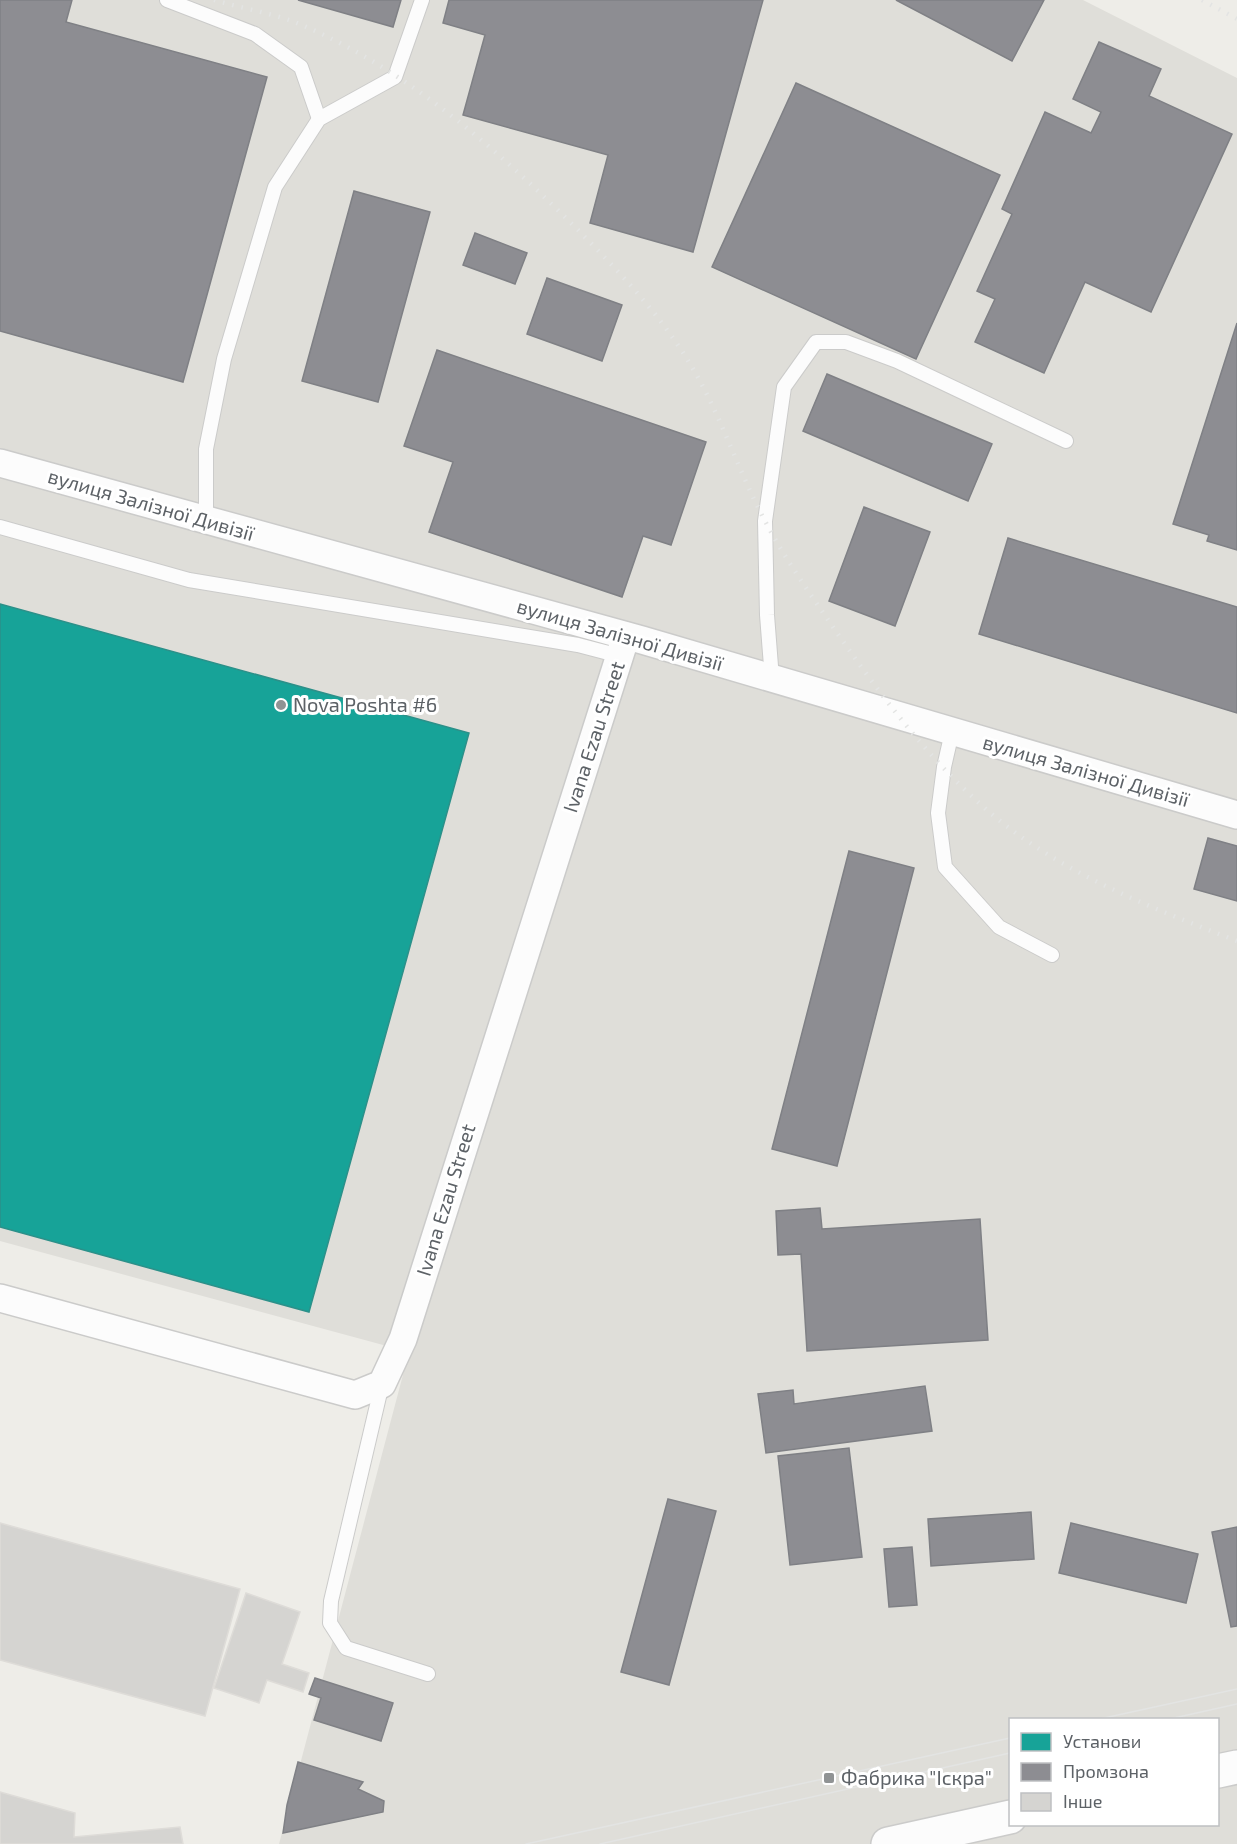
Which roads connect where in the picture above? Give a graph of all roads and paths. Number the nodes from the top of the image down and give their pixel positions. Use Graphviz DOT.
graph roads {
  1 [pos="167,0"];
  2 [pos="422,0"];
  3 [pos="319,120"];
  4 [pos="1066,441"];
  5 [pos="0,463"];
  6 [pos="206,520"];
  7 [pos="0,527"];
  8 [pos="623,646"];
  9 [pos="772,679"];
  10 [pos="952,732"];
  11 [pos="1237,815"];
  12 [pos="1052,955"];
  13 [pos="0,1298"];
  14 [pos="382,1384"];
  15 [pos="428,1674"];
  16 [pos="1237,1767"];
  17 [pos="1219,1771"];
  18 [pos="1009,1817"];
  19 [pos="888,1844"];
  1 -- 3 [label="lane"];
  2 -- 3 [label="lane"];
  3 -- 6 [label="lane"];
  4 -- 9 [label="lane"];
  5 -- 6 [label="street, вулиця Залізної Дивізії"];
  6 -- 8 [label="street, вулиця Залізної Дивізії"];
  7 -- 8 [label="lane"];
  8 -- 9 [label="street, вулиця Залізної Дивізії"];
  8 -- 14 [label="street, Ivana Ezau Street"];
  9 -- 10 [label="street, вулиця Залізної Дивізії"];
  10 -- 11 [label="street, вулиця Залізної Дивізії"];
  10 -- 12 [label="lane"];
  13 -- 14 [label="street"];
  14 -- 15 [label="lane"];
  16 -- 17 [label="street"];
  18 -- 19 [label="street"];
}
